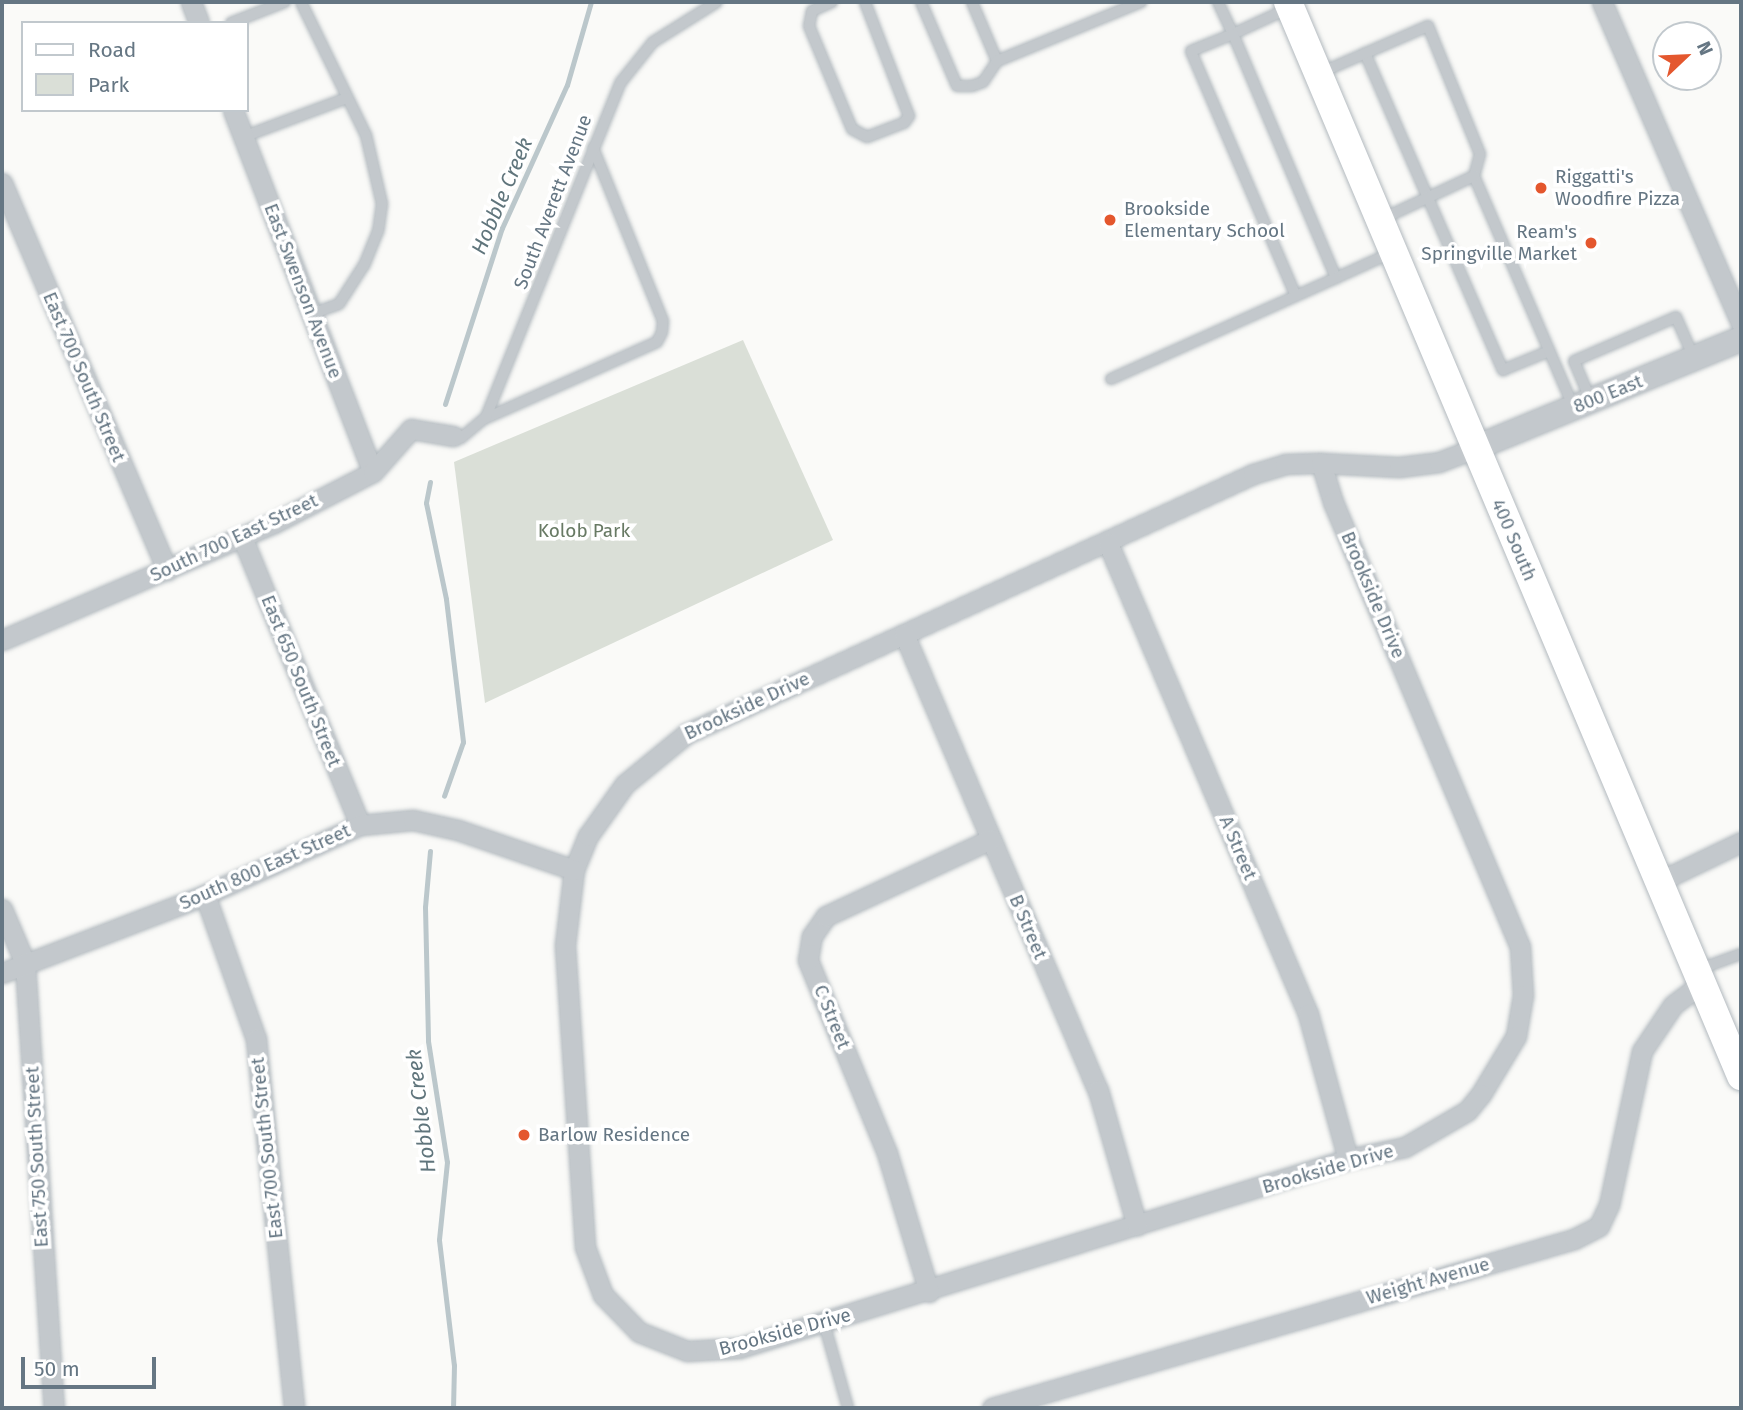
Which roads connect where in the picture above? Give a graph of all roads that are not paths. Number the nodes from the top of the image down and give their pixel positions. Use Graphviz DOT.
graph roads {
  1 [pos="191,2"];
  2 [pos="285,2"];
  3 [pos="301,2"];
  4 [pos="717,2"];
  5 [pos="832,2"];
  6 [pos="865,2"];
  7 [pos="921,2"];
  8 [pos="972,2"];
  9 [pos="1141,2"];
  10 [pos="1218,2"];
  11 [pos="1602,2"];
  12 [pos="1290,5"];
  13 [pos="198,21"];
  14 [pos="236,21"];
  15 [pos="1233,34"];
  16 [pos="1365,53"];
  17 [pos="998,61"];
  18 [pos="1318,74"];
  19 [pos="347,98"];
  20 [pos="234,112"];
  21 [pos="243,137"];
  22 [pos="593,148"];
  23 [pos="1474,176"];
  24 [pos="2,183"];
  25 [pos="1427,196"];
  26 [pos="1379,220"];
  27 [pos="1393,252"];
  28 [pos="1336,278"];
  29 [pos="1295,294"];
  30 [pos="312,314"];
  31 [pos="1741,323"];
  32 [pos="1741,340"];
  33 [pos="1549,351"];
  34 [pos="1695,359"];
  35 [pos="1111,379"];
  36 [pos="1583,405"];
  37 [pos="484,419"];
  38 [pos="453,436"];
  39 [pos="1475,449"];
  40 [pos="1321,463"];
  41 [pos="373,472"];
  42 [pos="243,537"];
  43 [pos="1108,543"];
  44 [pos="167,570"];
  45 [pos="904,634"];
  46 [pos="2,640"];
  47 [pos="360,825"];
  48 [pos="991,839"];
  49 [pos="1741,842"];
  50 [pos="574,870"];
  51 [pos="1660,881"];
  52 [pos="205,895"];
  53 [pos="2,909"];
  54 [pos="1741,954"];
  55 [pos="25,963"];
  56 [pos="2,973"];
  57 [pos="1700,977"];
  58 [pos="1741,1076"];
  59 [pos="1348,1159"];
  60 [pos="1136,1226"];
  61 [pos="929,1292"];
  62 [pos="824,1323"];
  63 [pos="54,1408"];
  64 [pos="294,1408"];
  65 [pos="848,1408"];
  66 [pos="992,1408"];
  1 -- 13 [label="street"];
  2 -- 14 [label="lane"];
  3 -- 19 [label="lane"];
  4 -- 22 [label="lane, South Averett Avenue"];
  5 -- 6 [label="lane"];
  7 -- 17 [label="lane"];
  8 -- 17 [label="lane"];
  9 -- 17 [label="lane"];
  10 -- 15 [label="lane"];
  11 -- 31 [label="street"];
  12 -- 15 [label="lane"];
  12 -- 18 [label="main road, 400 South"];
  15 -- 28 [label="lane"];
  15 -- 29 [label="lane"];
  16 -- 18 [label="lane"];
  16 -- 23 [label="lane"];
  16 -- 25 [label="lane"];
  18 -- 26 [label="main road, 400 South"];
  19 -- 21 [label="lane"];
  19 -- 30 [label="lane"];
  20 -- 21 [label="street, East Swenson Avenue"];
  21 -- 30 [label="street, East Swenson Avenue"];
  22 -- 37 [label="lane, South Averett Avenue"];
  22 -- 37 [label="lane"];
  23 -- 25 [label="lane"];
  23 -- 33 [label="lane"];
  24 -- 44 [label="street, East 700 South Street"];
  25 -- 26 [label="lane"];
  25 -- 33 [label="lane"];
  26 -- 27 [label="main road, 400 South"];
  27 -- 28 [label="lane"];
  27 -- 39 [label="main road, 400 South"];
  28 -- 29 [label="lane"];
  29 -- 35 [label="lane"];
  30 -- 41 [label="street, East Swenson Avenue"];
  32 -- 34 [label="street, 800 East"];
  33 -- 36 [label="lane"];
  34 -- 36 [label="street, 800 East"];
  34 -- 36 [label="lane"];
  36 -- 39 [label="street, 800 East"];
  37 -- 38 [label="lane"];
  38 -- 41 [label="street, South 700 East Street"];
  39 -- 40 [label="street, Brookside Drive"];
  39 -- 51 [label="main road, 400 South"];
  40 -- 43 [label="street, Brookside Drive"];
  40 -- 59 [label="street, Brookside Drive"];
  41 -- 42 [label="street, South 700 East Street"];
  42 -- 44 [label="street, South 700 East Street"];
  42 -- 47 [label="street, East 650 South Street"];
  43 -- 45 [label="street, Brookside Drive"];
  43 -- 59 [label="street, A Street"];
  44 -- 46 [label="street, South 700 East Street"];
  45 -- 48 [label="street, B Street"];
  45 -- 50 [label="street, Brookside Drive"];
  47 -- 50 [label="street, South 800 East Street"];
  47 -- 52 [label="street, South 800 East Street"];
  48 -- 60 [label="street, B Street"];
  48 -- 61 [label="street, C Street"];
  49 -- 51 [label="street"];
  50 -- 62 [label="street, Brookside Drive"];
  51 -- 57 [label="main road, 400 South"];
  52 -- 55 [label="street, South 800 East Street"];
  52 -- 64 [label="street, East 700 South Street"];
  53 -- 55 [label="street, East 750 South Street"];
  54 -- 57 [label="lane"];
  55 -- 56 [label="street, South 800 East Street"];
  55 -- 63 [label="street, East 750 South Street"];
  57 -- 58 [label="main road, 400 South"];
  57 -- 66 [label="street, Weight Avenue"];
  59 -- 60 [label="street, Brookside Drive"];
  60 -- 61 [label="street, Brookside Drive"];
  61 -- 62 [label="street, Brookside Drive"];
  62 -- 65 [label="lane"];
}
